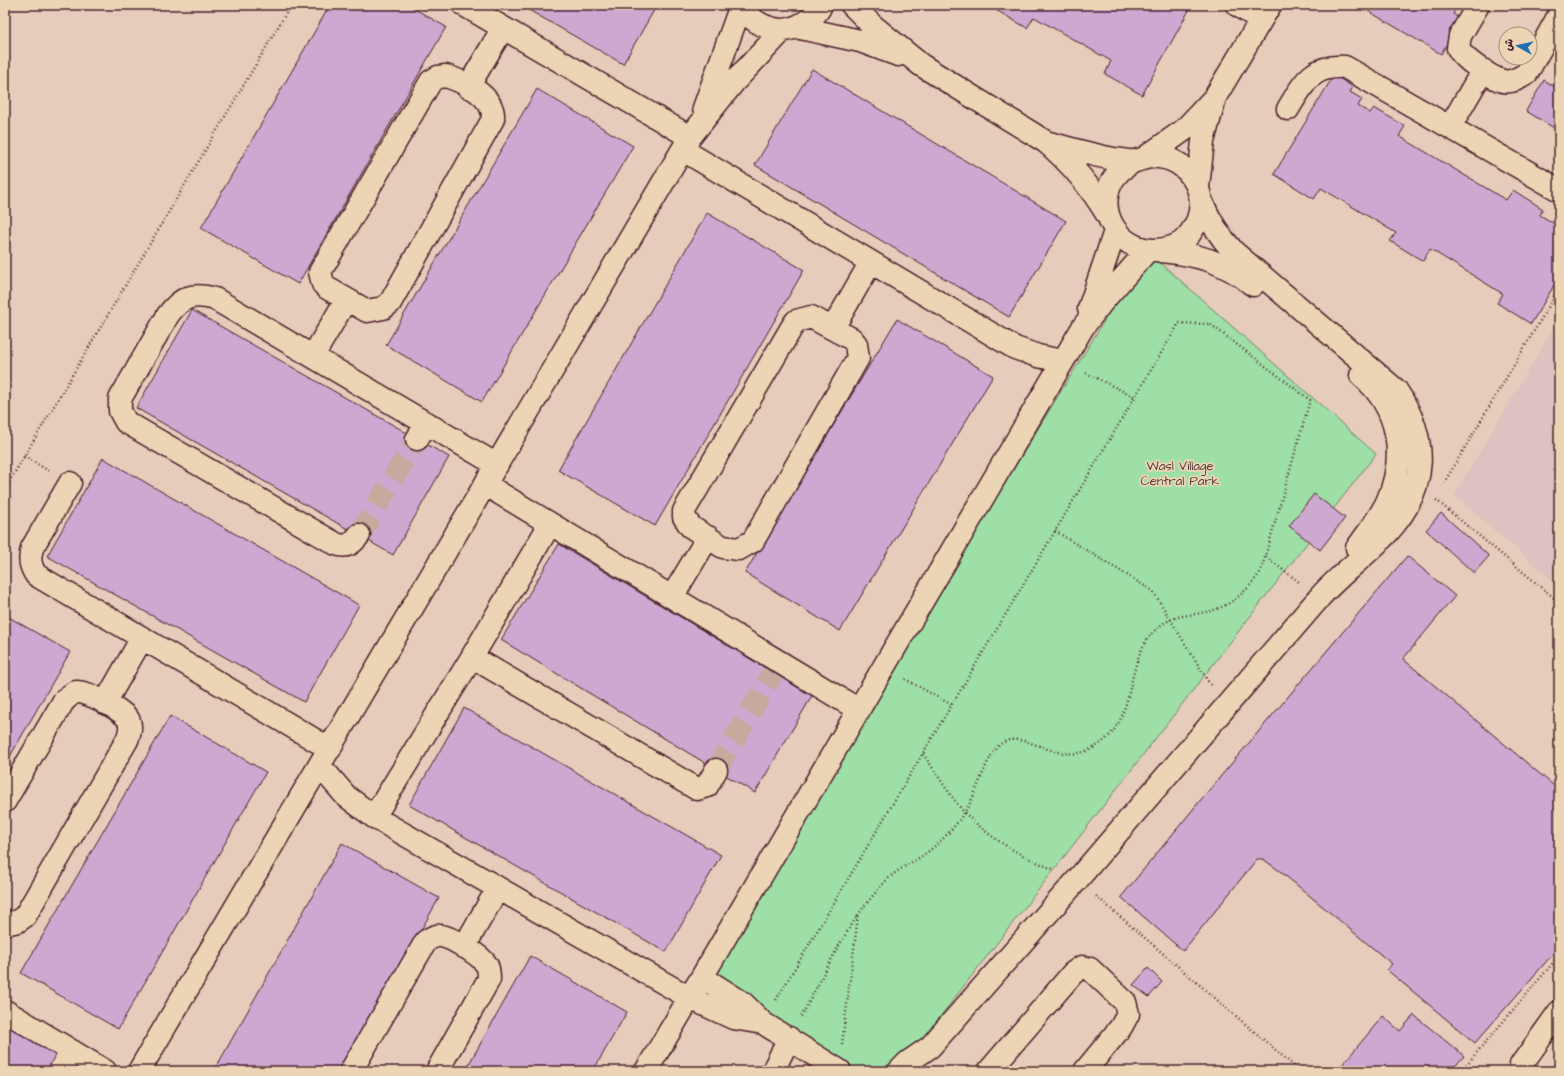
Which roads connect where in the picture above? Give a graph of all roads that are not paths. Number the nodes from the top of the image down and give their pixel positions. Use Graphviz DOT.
graph roads {
  1 [pos="464,5"];
  2 [pos="821,5"];
  3 [pos="852,5"];
  4 [pos="1237,5"];
  5 [pos="1478,5"];
  6 [pos="740,6"];
  7 [pos="1265,12"];
  8 [pos="1559,15"];
  9 [pos="503,28"];
  10 [pos="789,29"];
  11 [pos="921,65"];
  12 [pos="1483,70"];
  13 [pos="468,87"];
  14 [pos="1215,96"];
  15 [pos="1288,109"];
  16 [pos="1450,127"];
  17 [pos="1046,142"];
  18 [pos="686,144"];
  19 [pos="1140,159"];
  20 [pos="1559,190"];
  21 [pos="1199,194"];
  22 [pos="1112,224"];
  23 [pos="1154,251"];
  24 [pos="871,262"];
  25 [pos="346,300"];
  26 [pos="1305,320"];
  27 [pos="1083,327"];
  28 [pos="833,328"];
  29 [pos="313,356"];
  30 [pos="1062,361"];
  31 [pos="497,465"];
  32 [pos="70,483"];
  33 [pos="486,484"];
  34 [pos="550,524"];
  35 [pos="359,535"];
  36 [pos="708,537"];
  37 [pos="672,597"];
  38 [pos="142,638"];
  39 [pos="472,657"];
  40 [pos="105,703"];
  41 [pos="859,710"];
  42 [pos="325,757"];
  43 [pos="716,770"];
  44 [pos="5,801"];
  45 [pos="374,817"];
  46 [pos="498,888"];
  47 [pos="5,924"];
  48 [pos="464,947"];
  49 [pos="702,977"];
  50 [pos="690,998"];
  51 [pos="5,1011"];
  52 [pos="1559,1012"];
  53 [pos="763,1023"];
  54 [pos="1559,1025"];
  55 [pos="789,1038"];
  56 [pos="930,1047"];
  57 [pos="72,1051"];
  58 [pos="1518,1068"];
  59 [pos="60,1071"];
  60 [pos="105,1071"];
  61 [pos="139,1071"];
  62 [pos="351,1071"];
  63 [pos="437,1071"];
  64 [pos="646,1071"];
  65 [pos="773,1071"];
  66 [pos="840,1071"];
  67 [pos="899,1071"];
  68 [pos="920,1071"];
  69 [pos="990,1071"];
  70 [pos="1085,1071"];
  1 -- 9 [label="street"];
  2 -- 10 [label="street"];
  3 -- 11 [label="street"];
  4 -- 7 [label="street"];
  5 -- 12 [label="street"];
  6 -- 10 [label="street"];
  6 -- 18 [label="street"];
  7 -- 14 [label="street"];
  8 -- 12 [label="street"];
  9 -- 13 [label="street"];
  9 -- 18 [label="street"];
  10 -- 11 [label="street"];
  10 -- 18 [label="street"];
  11 -- 17 [label="street"];
  12 -- 16 [label="street"];
  13 -- 25 [label="street"];
  13 -- 25 [label="street"];
  14 -- 19 [label="street"];
  14 -- 21 [label="street"];
  15 -- 16 [label="street"];
  16 -- 20 [label="street"];
  17 -- 19 [label="street"];
  17 -- 22 [label="street"];
  18 -- 24 [label="street"];
  18 -- 31 [label="street"];
  19 -- 21 [label="street"];
  19 -- 22 [label="street"];
  21 -- 23 [label="street"];
  21 -- 26 [label="street"];
  22 -- 23 [label="street"];
  22 -- 27 [label="street"];
  23 -- 26 [label="street"];
  23 -- 27 [label="street"];
  24 -- 28 [label="street"];
  24 -- 30 [label="street"];
  25 -- 29 [label="street"];
  26 -- 56 [label="street"];
  27 -- 30 [label="street"];
  28 -- 36 [label="street"];
  28 -- 36 [label="street"];
  29 -- 31 [label="street"];
  29 -- 35 [label="street"];
  30 -- 41 [label="street"];
  31 -- 33 [label="street"];
  32 -- 38 [label="street"];
  33 -- 34 [label="street"];
  33 -- 42 [label="street"];
  34 -- 37 [label="street"];
  34 -- 39 [label="street"];
  36 -- 37 [label="street"];
  37 -- 41 [label="street"];
  38 -- 40 [label="street"];
  38 -- 42 [label="street"];
  39 -- 43 [label="street"];
  39 -- 45 [label="street"];
  40 -- 44 [label="street"];
  40 -- 47 [label="street"];
  41 -- 49 [label="street"];
  42 -- 45 [label="street"];
  42 -- 61 [label="street"];
  45 -- 46 [label="street"];
  46 -- 48 [label="street"];
  46 -- 50 [label="street"];
  48 -- 62 [label="street"];
  48 -- 63 [label="street"];
  49 -- 50 [label="street"];
  49 -- 53 [label="street"];
  50 -- 53 [label="street"];
  50 -- 64 [label="street"];
  51 -- 57 [label="street"];
  52 -- 58 [label="street"];
  53 -- 55 [label="street"];
  54 -- 58 [label="street"];
  55 -- 65 [label="street"];
  55 -- 66 [label="street"];
  56 -- 67 [label="street"];
  56 -- 68 [label="street"];
  57 -- 59 [label="street"];
  57 -- 60 [label="street"];
  69 -- 70 [label="street"];
}
